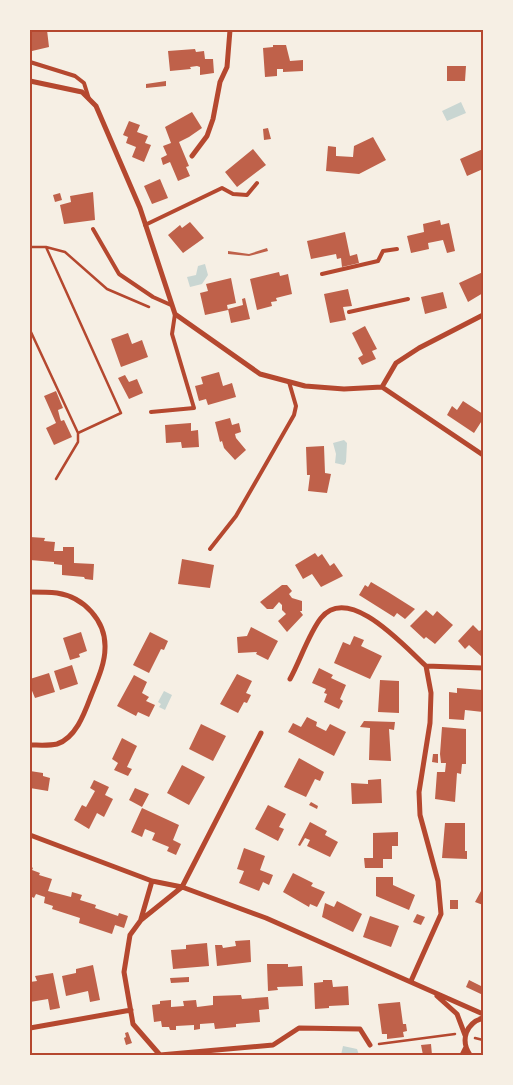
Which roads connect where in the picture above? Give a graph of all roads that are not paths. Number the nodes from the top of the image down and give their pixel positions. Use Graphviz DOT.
graph roads {
  1 [pos="230,30"];
  2 [pos="30,62"];
  3 [pos="30,81"];
  4 [pos="89,99"];
  5 [pos="192,156"];
  6 [pos="257,183"];
  7 [pos="145,225"];
  8 [pos="93,228"];
  9 [pos="397,249"];
  10 [pos="322,274"];
  11 [pos="408,300"];
  12 [pos="171,305"];
  13 [pos="349,312"];
  14 [pos="174,314"];
  15 [pos="483,315"];
  16 [pos="289,382"];
  17 [pos="382,387"];
  18 [pos="151,412"];
  19 [pos="483,455"];
  20 [pos="210,549"];
  21 [pos="30,592"];
  22 [pos="426,666"];
  23 [pos="483,668"];
  24 [pos="290,679"];
  25 [pos="261,733"];
  26 [pos="30,745"];
  27 [pos="30,835"];
  28 [pos="152,881"];
  29 [pos="182,888"];
  30 [pos="141,920"];
  31 [pos="411,982"];
  32 [pos="433,992"];
  33 [pos="131,1010"];
  34 [pos="483,1014"];
  35 [pos="483,1018"];
  36 [pos="30,1028"];
  37 [pos="465,1035"];
  38 [pos="370,1045"];
  39 [pos="466,1047"];
  40 [pos="160,1055"];
  41 [pos="462,1055"];
  42 [pos="470,1055"];
  1 -- 5 [label="street"];
  2 -- 4 [label="lane"];
  3 -- 4 [label="street"];
  4 -- 7 [label="street"];
  6 -- 7 [label="lane"];
  7 -- 12 [label="street"];
  8 -- 12 [label="lane"];
  9 -- 10 [label="lane"];
  11 -- 13 [label="lane"];
  12 -- 14 [label="street"];
  14 -- 16 [label="street"];
  14 -- 18 [label="lane"];
  15 -- 17 [label="street"];
  16 -- 17 [label="street"];
  16 -- 20 [label="lane"];
  17 -- 19 [label="street"];
  21 -- 26 [label="street"];
  22 -- 23 [label="street"];
  22 -- 24 [label="street"];
  22 -- 31 [label="street"];
  25 -- 29 [label="street"];
  27 -- 28 [label="street"];
  28 -- 29 [label="street"];
  28 -- 30 [label="street"];
  29 -- 30 [label="street"];
  29 -- 31 [label="street"];
  30 -- 33 [label="street"];
  31 -- 32 [label="street"];
  32 -- 34 [label="street"];
  32 -- 37 [label="street"];
  33 -- 36 [label="street"];
  33 -- 40 [label="street"];
  35 -- 37 [label="street"];
  37 -- 39 [label="street"];
  38 -- 40 [label="street"];
  39 -- 41 [label="street"];
  39 -- 42 [label="street"];
}
